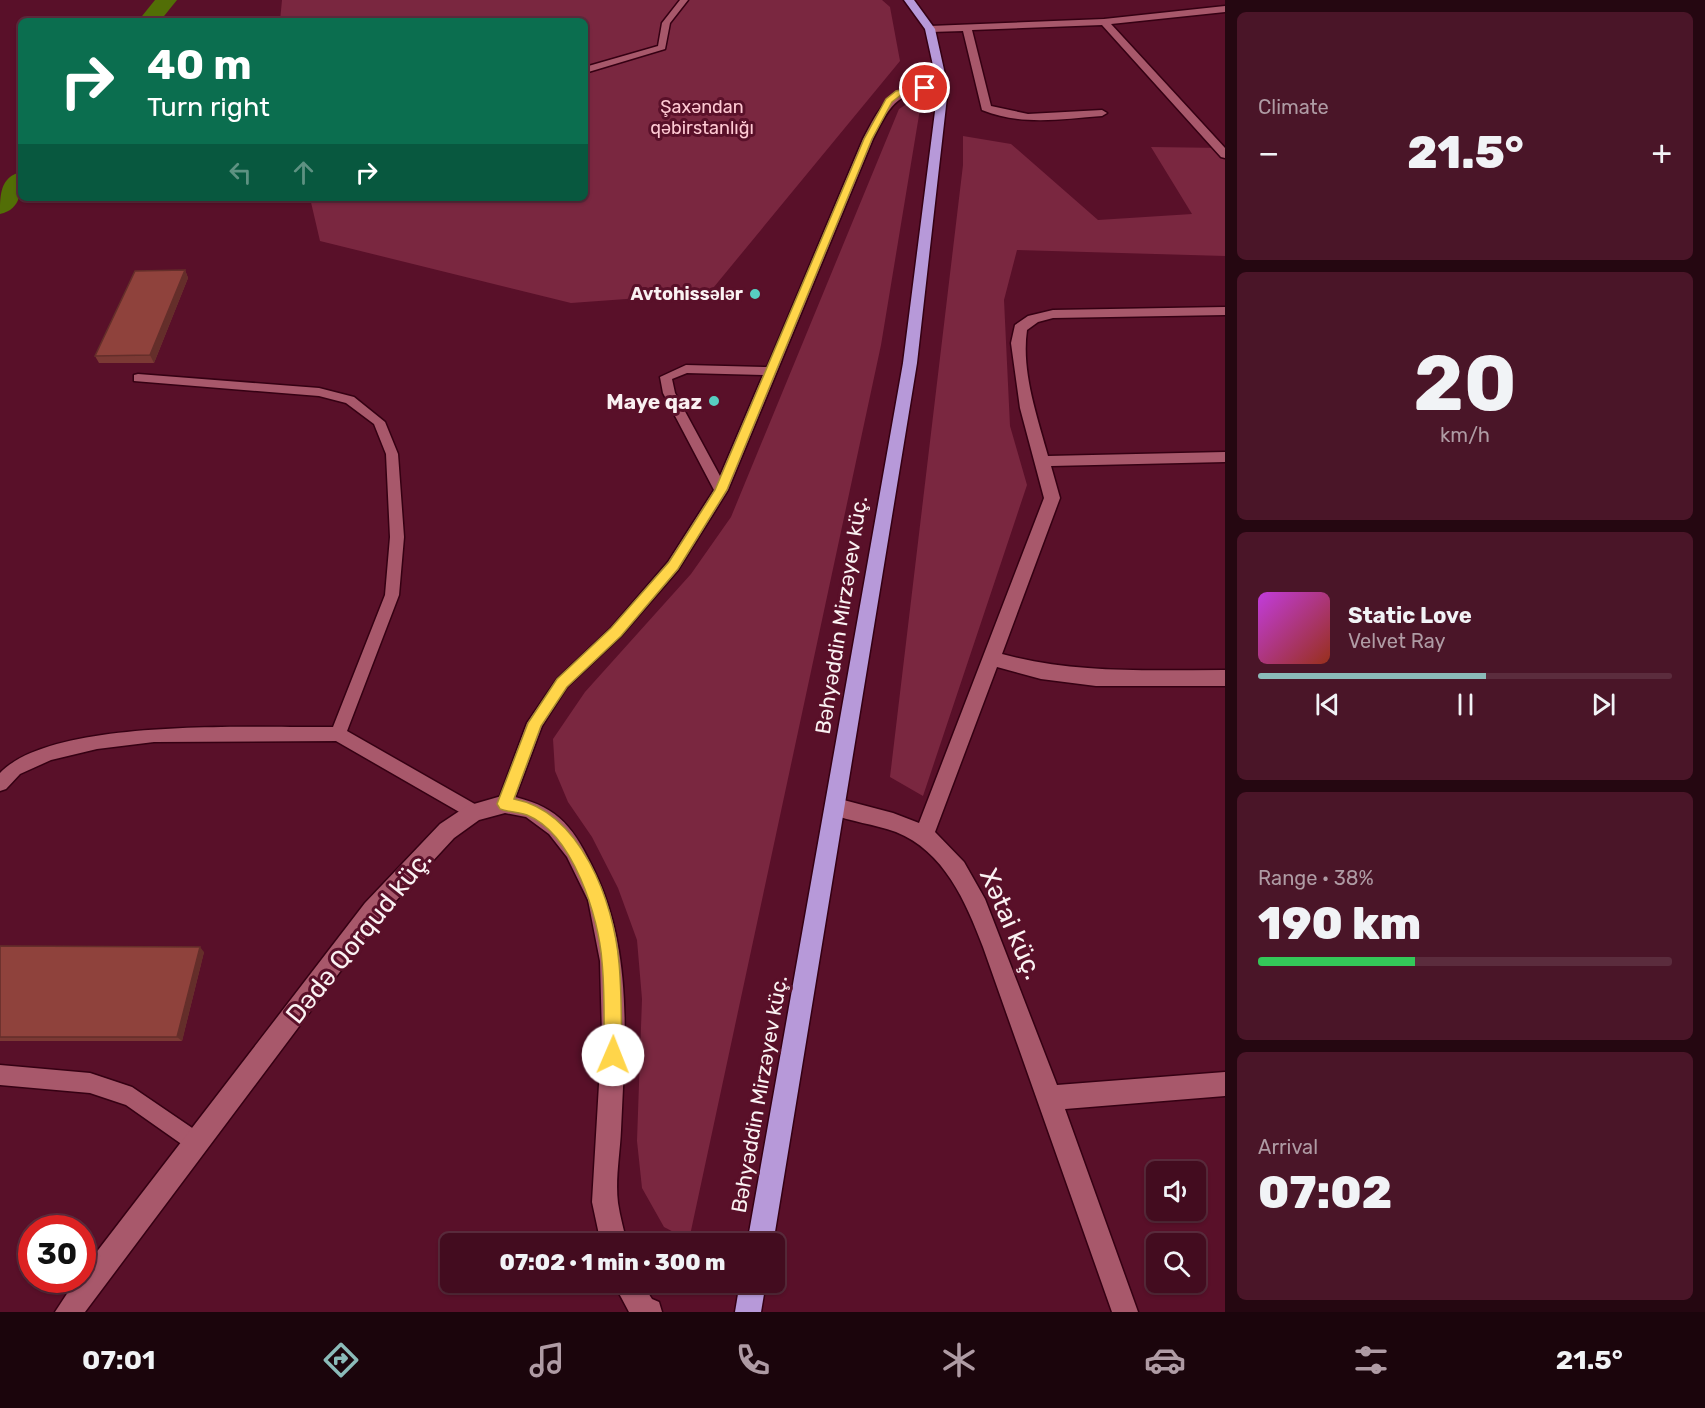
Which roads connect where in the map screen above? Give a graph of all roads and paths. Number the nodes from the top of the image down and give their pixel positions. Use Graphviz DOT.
graph roads {
  1 [pos="684,0"];
  2 [pos="909,0"];
  3 [pos="1225,9"];
  4 [pos="1104,22"];
  5 [pos="930,29"];
  6 [pos="967,29"];
  7 [pos="588,69"];
  8 [pos="943,88"];
  9 [pos="1102,113"];
  10 [pos="1225,155"];
  11 [pos="1225,311"];
  12 [pos="769,371"];
  13 [pos="138,378"];
  14 [pos="1225,457"];
  15 [pos="1042,461"];
  16 [pos="721,490"];
  17 [pos="991,658"];
  18 [pos="1225,678"];
  19 [pos="338,734"];
  20 [pos="0,784"];
  21 [pos="505,804"];
  22 [pos="836,807"];
  23 [pos="474,812"];
  24 [pos="924,835"];
  25 [pos="0,1075"];
  26 [pos="1225,1084"];
  27 [pos="1050,1098"];
  28 [pos="197,1143"];
  29 [pos="612,1233"];
  30 [pos="762,1233"];
  31 [pos="633,1293"];
  32 [pos="751,1293"];
  33 [pos="644,1311"];
  34 [pos="68,1312"];
  35 [pos="748,1312"];
  36 [pos="1125,1312"];
  1 -- 7 [label="lane"];
  2 -- 5 [label="highway, Bəhyəddin Mirzəyev küç."];
  3 -- 4 [label="street"];
  4 -- 6 [label="street"];
  4 -- 10 [label="street"];
  5 -- 6 [label="street"];
  5 -- 8 [label="highway, Bəhyəddin Mirzəyev küç."];
  6 -- 9 [label="street"];
  8 -- 12 [label="lane"];
  8 -- 22 [label="highway, Bəhyəddin Mirzəyev küç."];
  11 -- 15 [label="street"];
  12 -- 16 [label="lane"];
  12 -- 16 [label="lane"];
  13 -- 19 [label="lane"];
  14 -- 15 [label="street"];
  15 -- 17 [label="street"];
  16 -- 21 [label="lane"];
  17 -- 18 [label="street"];
  17 -- 24 [label="street"];
  19 -- 20 [label="lane"];
  19 -- 23 [label="lane"];
  21 -- 23 [label="street, Dədə Qorqud küç."];
  21 -- 29 [label="street, Dədə Qorqud küç."];
  22 -- 24 [label="street, Xətai küç."];
  22 -- 30 [label="highway, Bəhyəddin Mirzəyev küç."];
  23 -- 28 [label="street, Dədə Qorqud küç."];
  24 -- 27 [label="street, Xətai küç."];
  25 -- 28 [label="lane"];
  26 -- 27 [label="street"];
  27 -- 36 [label="street, Xətai küç."];
  28 -- 34 [label="street, Dədə Qorqud küç."];
  31 -- 33 [label="street"];
  32 -- 35 [label="highway"];
}
